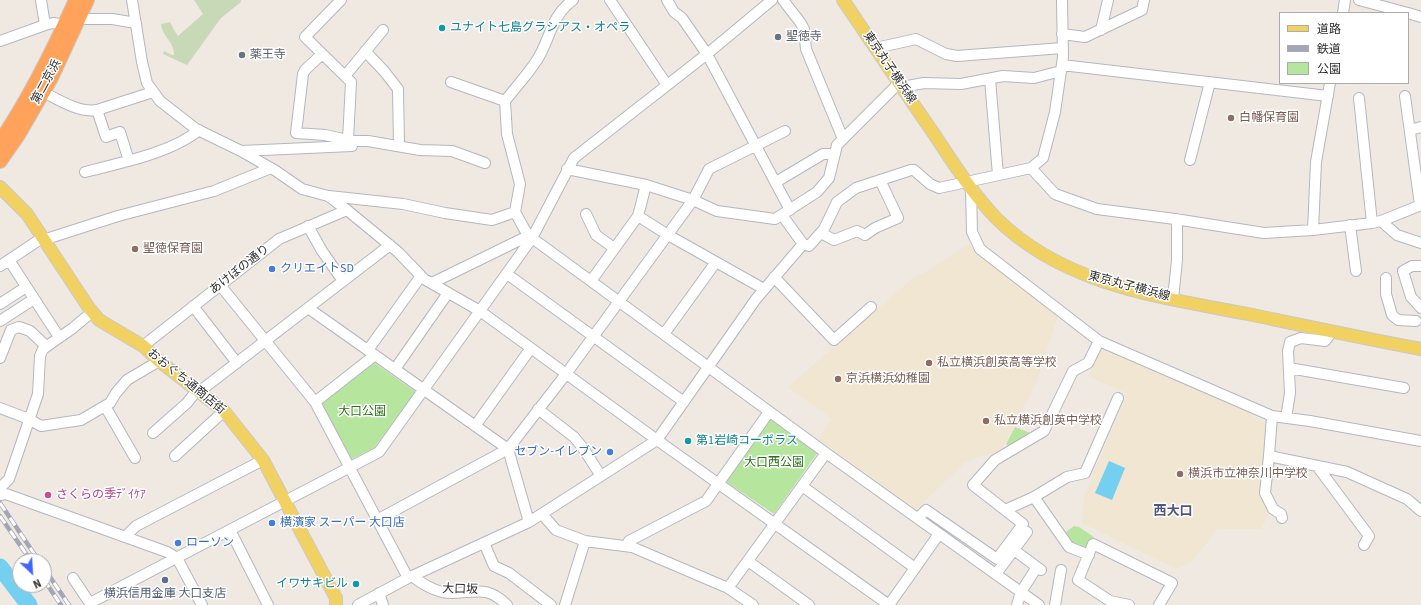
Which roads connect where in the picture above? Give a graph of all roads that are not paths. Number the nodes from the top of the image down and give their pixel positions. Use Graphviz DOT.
graph roads {
  1 [pos="41,0"];
  2 [pos="76,0"];
  3 [pos="87,0"];
  4 [pos="132,0"];
  5 [pos="341,0"];
  6 [pos="573,0"];
  7 [pos="610,0"];
  8 [pos="667,0"];
  9 [pos="772,0"];
  10 [pos="783,0"];
  11 [pos="843,0"];
  12 [pos="1062,0"];
  13 [pos="1108,0"];
  14 [pos="1144,0"];
  15 [pos="1345,0"];
  16 [pos="1360,0"];
  17 [pos="1343,12"];
  18 [pos="1401,12"];
  19 [pos="1409,14"];
  20 [pos="1421,17"];
  21 [pos="80,18"];
  22 [pos="136,23"];
  23 [pos="45,25"];
  24 [pos="65,25"];
  25 [pos="382,30"];
  26 [pos="1101,30"];
  27 [pos="1062,34"];
  28 [pos="0,41"];
  29 [pos="876,48"];
  30 [pos="1063,48"];
  31 [pos="365,51"];
  32 [pos="322,54"];
  33 [pos="707,54"];
  34 [pos="1061,68"];
  35 [pos="345,76"];
  36 [pos="990,79"];
  37 [pos="451,82"];
  38 [pos="1210,82"];
  39 [pos="1330,84"];
  40 [pos="667,85"];
  41 [pos="900,85"];
  42 [pos="43,92"];
  43 [pos="153,92"];
  44 [pos="1328,96"];
  45 [pos="1405,96"];
  46 [pos="1360,98"];
  47 [pos="505,101"];
  48 [pos="97,110"];
  49 [pos="1421,127"];
  50 [pos="199,130"];
  51 [pos="1410,130"];
  52 [pos="785,132"];
  53 [pos="844,139"];
  54 [pos="350,140"];
  55 [pos="0,142"];
  56 [pos="399,146"];
  57 [pos="757,146"];
  58 [pos="241,151"];
  59 [pos="835,154"];
  60 [pos="1190,160"];
  61 [pos="0,161"];
  62 [pos="130,161"];
  63 [pos="485,163"];
  64 [pos="271,168"];
  65 [pos="1031,168"];
  66 [pos="568,169"];
  67 [pos="85,172"];
  68 [pos="998,175"];
  69 [pos="880,180"];
  70 [pos="776,182"];
  71 [pos="646,185"];
  72 [pos="968,186"];
  73 [pos="0,188"];
  74 [pos="328,196"];
  75 [pos="693,200"];
  76 [pos="1421,205"];
  77 [pos="347,210"];
  78 [pos="515,212"];
  79 [pos="786,212"];
  80 [pos="586,214"];
  81 [pos="638,216"];
  82 [pos="1176,219"];
  83 [pos="1376,222"];
  84 [pos="1350,225"];
  85 [pos="308,226"];
  86 [pos="1313,230"];
  87 [pos="821,233"];
  88 [pos="668,234"];
  89 [pos="531,236"];
  90 [pos="43,239"];
  91 [pos="1421,243"];
  92 [pos="802,244"];
  93 [pos="390,245"];
  94 [pos="614,248"];
  95 [pos="716,262"];
  96 [pos="4,263"];
  97 [pos="1421,266"];
  98 [pos="1356,271"];
  99 [pos="507,274"];
  100 [pos="421,276"];
  101 [pos="774,277"];
  102 [pos="1386,278"];
  103 [pos="343,281"];
  104 [pos="591,281"];
  105 [pos="432,283"];
  106 [pos="220,285"];
  107 [pos="26,287"];
  108 [pos="764,289"];
  109 [pos="448,293"];
  110 [pos="34,299"];
  111 [pos="1173,299"];
  112 [pos="620,301"];
  113 [pos="0,304"];
  114 [pos="193,306"];
  115 [pos="871,307"];
  116 [pos="308,308"];
  117 [pos="1421,308"];
  118 [pos="480,311"];
  119 [pos="92,312"];
  120 [pos="0,321"];
  121 [pos="1416,321"];
  122 [pos="1333,331"];
  123 [pos="664,334"];
  124 [pos="59,337"];
  125 [pos="594,337"];
  126 [pos="265,341"];
  127 [pos="1099,341"];
  128 [pos="46,346"];
  129 [pos="143,346"];
  130 [pos="531,348"];
  131 [pos="1421,349"];
  132 [pos="371,353"];
  133 [pos="0,358"];
  134 [pos="159,361"];
  135 [pos="237,363"];
  136 [pos="708,367"];
  137 [pos="1289,368"];
  138 [pos="395,369"];
  139 [pos="566,374"];
  140 [pos="1404,388"];
  141 [pos="423,389"];
  142 [pos="199,391"];
  143 [pos="1118,398"];
  144 [pos="315,402"];
  145 [pos="684,402"];
  146 [pos="105,406"];
  147 [pos="0,408"];
  148 [pos="538,409"];
  149 [pos="224,411"];
  150 [pos="769,412"];
  151 [pos="1272,416"];
  152 [pos="1286,418"];
  153 [pos="28,419"];
  154 [pos="475,426"];
  155 [pos="153,433"];
  156 [pos="657,440"];
  157 [pos="1421,441"];
  158 [pos="508,449"];
  159 [pos="826,453"];
  160 [pos="175,456"];
  161 [pos="1269,456"];
  162 [pos="135,458"];
  163 [pos="264,460"];
  164 [pos="1317,466"];
  165 [pos="349,468"];
  166 [pos="601,476"];
  167 [pos="718,483"];
  168 [pos="802,486"];
  169 [pos="2,490"];
  170 [pos="1034,498"];
  171 [pos="285,501"];
  172 [pos="1005,510"];
  173 [pos="1421,511"];
  174 [pos="542,514"];
  175 [pos="918,518"];
  176 [pos="1282,518"];
  177 [pos="377,520"];
  178 [pos="529,522"];
  179 [pos="775,523"];
  180 [pos="230,530"];
  181 [pos="1027,532"];
  182 [pos="939,534"];
  183 [pos="125,537"];
  184 [pos="585,541"];
  185 [pos="484,543"];
  186 [pos="1364,545"];
  187 [pos="626,546"];
  188 [pos="1014,550"];
  189 [pos="1089,555"];
  190 [pos="177,558"];
  191 [pos="748,561"];
  192 [pos="915,568"];
  193 [pos="1061,570"];
  194 [pos="996,574"];
  195 [pos="410,577"];
  196 [pos="72,578"];
  197 [pos="728,588"];
  198 [pos="1021,592"];
  199 [pos="379,593"];
  200 [pos="91,604"];
  201 [pos="202,605"];
  202 [pos="268,605"];
  203 [pos="336,605"];
  204 [pos="358,605"];
  205 [pos="383,605"];
  206 [pos="507,605"];
  207 [pos="551,605"];
  208 [pos="565,605"];
  209 [pos="753,605"];
  210 [pos="809,605"];
  211 [pos="889,605"];
  212 [pos="1017,605"];
  213 [pos="1039,605"];
  214 [pos="1055,605"];
  215 [pos="1129,605"];
  216 [pos="1159,605"];
  1 -- 23 [label="street"];
  2 -- 24 [label="highway, 第二京浜"];
  3 -- 21 [label="highway, 第二京浜"];
  4 -- 22 [label="street"];
  5 -- 32 [label="street"];
  6 -- 47 [label="street"];
  7 -- 40 [label="street"];
  8 -- 33 [label="street"];
  9 -- 33 [label="street"];
  10 -- 53 [label="street"];
  11 -- 29 [label="main road, 東京丸子横浜線"];
  12 -- 27 [label="street"];
  13 -- 26 [label="street"];
  14 -- 26 [label="street"];
  15 -- 17 [label="street"];
  16 -- 18 [label="street"];
  19 -- 20 [label="street"];
  21 -- 22 [label="street"];
  21 -- 42 [label="highway, 第二京浜"];
  22 -- 43 [label="street"];
  23 -- 24 [label="street"];
  23 -- 28 [label="street"];
  24 -- 55 [label="highway, 第二京浜"];
  25 -- 31 [label="street"];
  26 -- 27 [label="street"];
  27 -- 30 [label="street"];
  29 -- 30 [label="street"];
  29 -- 41 [label="main road, 東京丸子横浜線"];
  30 -- 34 [label="street"];
  31 -- 35 [label="street"];
  31 -- 56 [label="street"];
  32 -- 35 [label="street"];
  32 -- 54 [label="street"];
  33 -- 40 [label="street"];
  33 -- 57 [label="street"];
  34 -- 36 [label="street"];
  34 -- 38 [label="street"];
  34 -- 65 [label="street"];
  35 -- 54 [label="street"];
  36 -- 41 [label="street"];
  36 -- 68 [label="street"];
  37 -- 47 [label="street"];
  38 -- 44 [label="street"];
  38 -- 60 [label="street"];
  39 -- 44 [label="street"];
  40 -- 66 [label="street"];
  41 -- 53 [label="street"];
  41 -- 72 [label="main road, 東京丸子横浜線"];
  42 -- 48 [label="street"];
  42 -- 61 [label="highway, 第二京浜"];
  43 -- 48 [label="street"];
  43 -- 50 [label="street"];
  44 -- 86 [label="street"];
  45 -- 51 [label="street"];
  46 -- 83 [label="street"];
  47 -- 78 [label="street"];
  48 -- 62 [label="street"];
  49 -- 51 [label="street"];
  50 -- 58 [label="street"];
  50 -- 62 [label="street"];
  51 -- 76 [label="street"];
  52 -- 57 [label="street"];
  53 -- 59 [label="street"];
  54 -- 56 [label="street"];
  54 -- 58 [label="street"];
  56 -- 63 [label="street"];
  57 -- 70 [label="street"];
  57 -- 75 [label="street"];
  58 -- 64 [label="street"];
  59 -- 70 [label="street"];
  59 -- 79 [label="street"];
  62 -- 67 [label="street"];
  64 -- 74 [label="street"];
  64 -- 90 [label="street"];
  65 -- 68 [label="street"];
  65 -- 82 [label="street"];
  66 -- 71 [label="street"];
  66 -- 89 [label="street"];
  68 -- 72 [label="street"];
  69 -- 72 [label="street"];
  69 -- 87 [label="street"];
  69 -- 87 [label="street"];
  70 -- 79 [label="street"];
  71 -- 75 [label="street"];
  71 -- 81 [label="street"];
  72 -- 111 [label="main road, 東京丸子横浜線"];
  72 -- 127 [label="street"];
  73 -- 90 [label="main road, おおぐち通商店街"];
  74 -- 77 [label="street"];
  74 -- 78 [label="street"];
  75 -- 79 [label="street"];
  75 -- 88 [label="street"];
  76 -- 83 [label="street"];
  77 -- 85 [label="street, あけぼの通り"];
  77 -- 93 [label="street"];
  78 -- 89 [label="street"];
  79 -- 92 [label="street"];
  80 -- 94 [label="street"];
  81 -- 88 [label="street"];
  81 -- 94 [label="street"];
  82 -- 86 [label="street"];
  82 -- 111 [label="street"];
  83 -- 84 [label="street"];
  83 -- 91 [label="street"];
  84 -- 86 [label="street"];
  84 -- 98 [label="street"];
  85 -- 103 [label="street"];
  85 -- 106 [label="street, あけぼの通り"];
  87 -- 92 [label="street"];
  88 -- 95 [label="street"];
  88 -- 112 [label="street"];
  89 -- 99 [label="street"];
  89 -- 104 [label="street"];
  89 -- 105 [label="street"];
  90 -- 96 [label="street"];
  90 -- 119 [label="main road, おおぐち通商店街"];
  92 -- 101 [label="street"];
  93 -- 100 [label="street"];
  93 -- 103 [label="street"];
  94 -- 104 [label="street"];
  95 -- 108 [label="street"];
  95 -- 123 [label="street"];
  96 -- 107 [label="street"];
  97 -- 117 [label="street"];
  99 -- 118 [label="street"];
  99 -- 125 [label="street"];
  100 -- 105 [label="street"];
  100 -- 132 [label="street"];
  101 -- 108 [label="street"];
  101 -- 115 [label="street"];
  102 -- 121 [label="street"];
  103 -- 116 [label="street"];
  104 -- 112 [label="street"];
  105 -- 109 [label="street"];
  106 -- 114 [label="street, あけぼの通り"];
  106 -- 126 [label="street"];
  107 -- 110 [label="street"];
  107 -- 113 [label="street"];
  108 -- 136 [label="street"];
  109 -- 118 [label="street"];
  109 -- 138 [label="street"];
  110 -- 120 [label="street"];
  110 -- 124 [label="street"];
  111 -- 122 [label="main road, 東京丸子横浜線"];
  112 -- 123 [label="street"];
  112 -- 125 [label="street"];
  114 -- 129 [label="street, あけぼの通り"];
  114 -- 135 [label="street"];
  116 -- 126 [label="street"];
  116 -- 132 [label="street"];
  118 -- 130 [label="street"];
  118 -- 141 [label="street"];
  119 -- 124 [label="street"];
  119 -- 129 [label="main road, おおぐち通商店街"];
  122 -- 131 [label="main road, 東京丸子横浜線"];
  122 -- 137 [label="street"];
  123 -- 136 [label="street"];
  124 -- 128 [label="street"];
  125 -- 139 [label="street"];
  125 -- 145 [label="street"];
  126 -- 135 [label="street"];
  126 -- 144 [label="street"];
  127 -- 151 [label="street"];
  127 -- 172 [label="street"];
  128 -- 133 [label="street"];
  128 -- 153 [label="street"];
  129 -- 134 [label="main road, おおぐち通商店街"];
  130 -- 139 [label="street"];
  130 -- 154 [label="street"];
  132 -- 138 [label="street"];
  132 -- 144 [label="street"];
  134 -- 142 [label="main road, おおぐち通商店街"];
  134 -- 146 [label="street"];
  135 -- 142 [label="street"];
  136 -- 145 [label="street"];
  136 -- 150 [label="street"];
  137 -- 140 [label="street"];
  137 -- 152 [label="street"];
  138 -- 141 [label="street"];
  139 -- 148 [label="street"];
  139 -- 156 [label="street"];
  141 -- 154 [label="street"];
  141 -- 165 [label="street"];
  142 -- 149 [label="main road, おおぐち通商店街"];
  142 -- 155 [label="street"];
  143 -- 170 [label="street"];
  144 -- 165 [label="street"];
  145 -- 156 [label="street"];
  146 -- 153 [label="street"];
  146 -- 162 [label="street"];
  147 -- 153 [label="street"];
  148 -- 158 [label="street"];
  148 -- 166 [label="street"];
  149 -- 160 [label="street"];
  149 -- 163 [label="main road, おおぐち通商店街"];
  150 -- 159 [label="street"];
  150 -- 167 [label="street"];
  151 -- 152 [label="street"];
  151 -- 161 [label="street"];
  152 -- 157 [label="street"];
  153 -- 169 [label="street"];
  154 -- 158 [label="street"];
  156 -- 166 [label="street"];
  156 -- 167 [label="street"];
  158 -- 177 [label="street"];
  158 -- 178 [label="street"];
  159 -- 168 [label="street"];
  159 -- 175 [label="street"];
  161 -- 164 [label="street"];
  161 -- 176 [label="street"];
  163 -- 171 [label="main road, おおぐち通商店街"];
  163 -- 183 [label="street"];
  164 -- 173 [label="street"];
  164 -- 186 [label="street"];
  165 -- 171 [label="street"];
  165 -- 177 [label="street"];
  166 -- 174 [label="street"];
  167 -- 179 [label="street"];
  167 -- 187 [label="street"];
  168 -- 179 [label="street"];
  168 -- 192 [label="street"];
  169 -- 183 [label="street"];
  170 -- 172 [label="street"];
  170 -- 189 [label="street"];
  171 -- 180 [label="street"];
  171 -- 203 [label="main road, おおぐち通商店街"];
  172 -- 175 [label="street"];
  174 -- 178 [label="street"];
  174 -- 184 [label="street"];
  175 -- 182 [label="street"];
  177 -- 195 [label="street"];
  178 -- 185 [label="street"];
  179 -- 191 [label="street"];
  179 -- 211 [label="street"];
  180 -- 190 [label="street"];
  180 -- 202 [label="street"];
  181 -- 188 [label="street"];
  182 -- 192 [label="street"];
  182 -- 194 [label="street"];
  183 -- 190 [label="street"];
  184 -- 187 [label="street"];
  184 -- 208 [label="street"];
  185 -- 195 [label="street"];
  185 -- 207 [label="street"];
  187 -- 197 [label="street"];
  188 -- 194 [label="street"];
  188 -- 198 [label="street"];
  189 -- 215 [label="street"];
  189 -- 216 [label="street"];
  190 -- 200 [label="street"];
  190 -- 201 [label="street"];
  191 -- 197 [label="street"];
  191 -- 210 [label="street"];
  192 -- 211 [label="street"];
  193 -- 214 [label="street"];
  194 -- 198 [label="street"];
  195 -- 199 [label="street"];
  195 -- 206 [label="street, 大口坂"];
  196 -- 200 [label="street"];
  197 -- 209 [label="street"];
  198 -- 212 [label="street"];
  198 -- 213 [label="street"];
  199 -- 204 [label="street"];
  199 -- 205 [label="street"];
}
